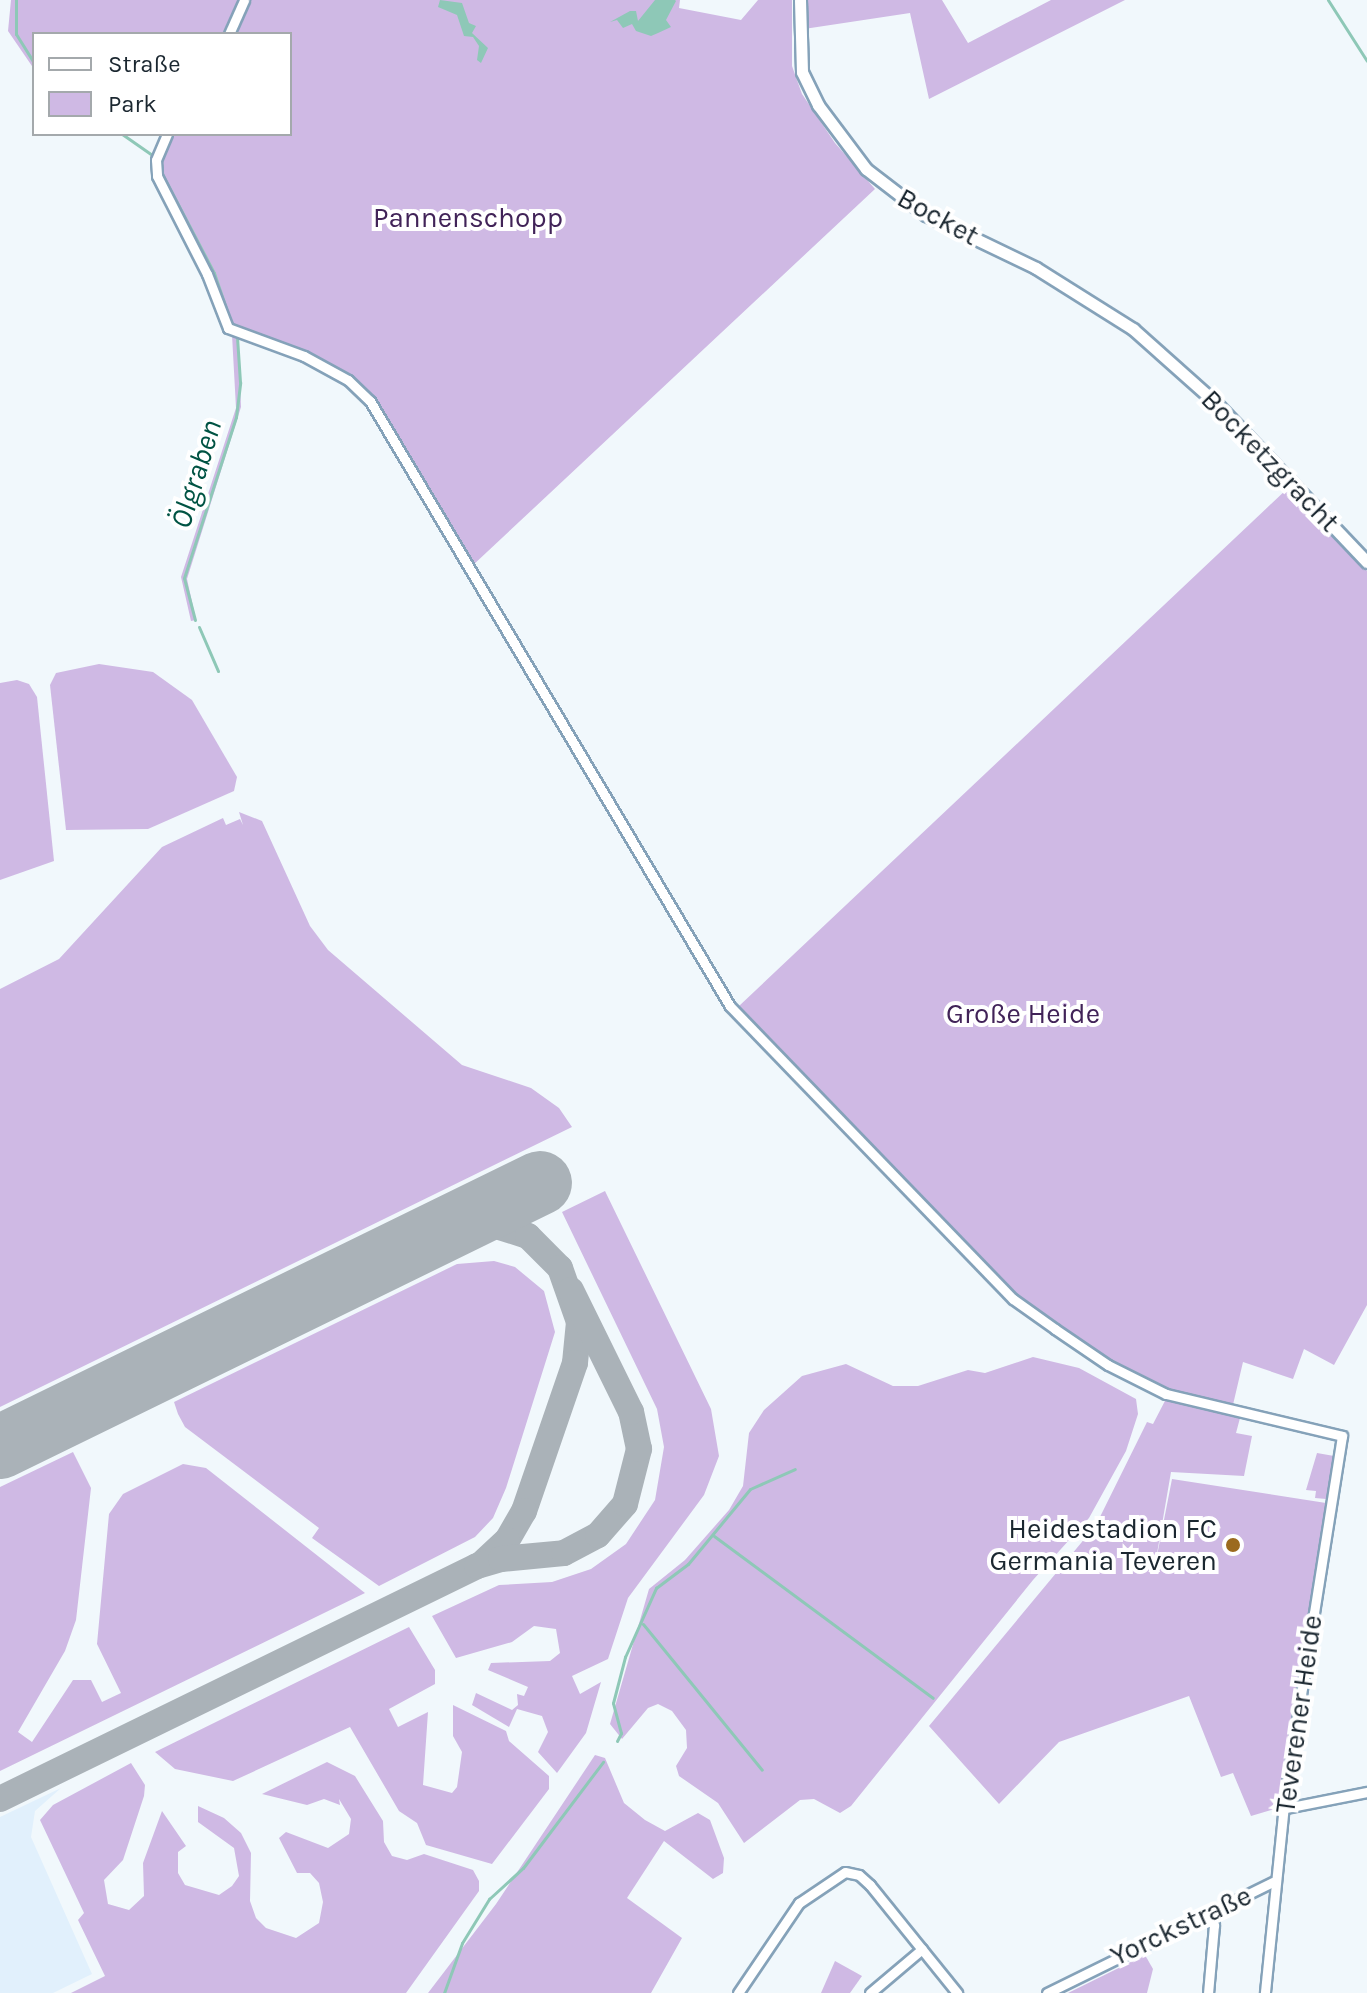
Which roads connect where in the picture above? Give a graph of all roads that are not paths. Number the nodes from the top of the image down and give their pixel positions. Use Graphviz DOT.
graph roads {
  1 [pos="244,0"];
  2 [pos="800,0"];
  3 [pos="230,32"];
  4 [pos="166,136"];
  5 [pos="1173,361"];
  6 [pos="1367,562"];
  7 [pos="1367,1792"];
  8 [pos="1286,1808"];
  9 [pos="1273,1882"];
  10 [pos="1206,1914"];
  11 [pos="922,1949"];
  12 [pos="738,1993"];
  13 [pos="870,1993"];
  14 [pos="957,1993"];
  15 [pos="1047,1993"];
  16 [pos="1208,1993"];
  17 [pos="1265,1993"];
  1 -- 3 [label="street"];
  2 -- 5 [label="street, Bocket"];
  4 -- 8 [label="street, Teverener Heide"];
  5 -- 6 [label="street, Bocketzgracht"];
  7 -- 8 [label="street"];
  8 -- 17 [label="street, Teverener Heide"];
  9 -- 10 [label="street, Yorckstraße"];
  10 -- 15 [label="street, Yorckstraße"];
  10 -- 16 [label="street"];
  11 -- 12 [label="street"];
  11 -- 13 [label="street"];
  11 -- 14 [label="street"];
}
